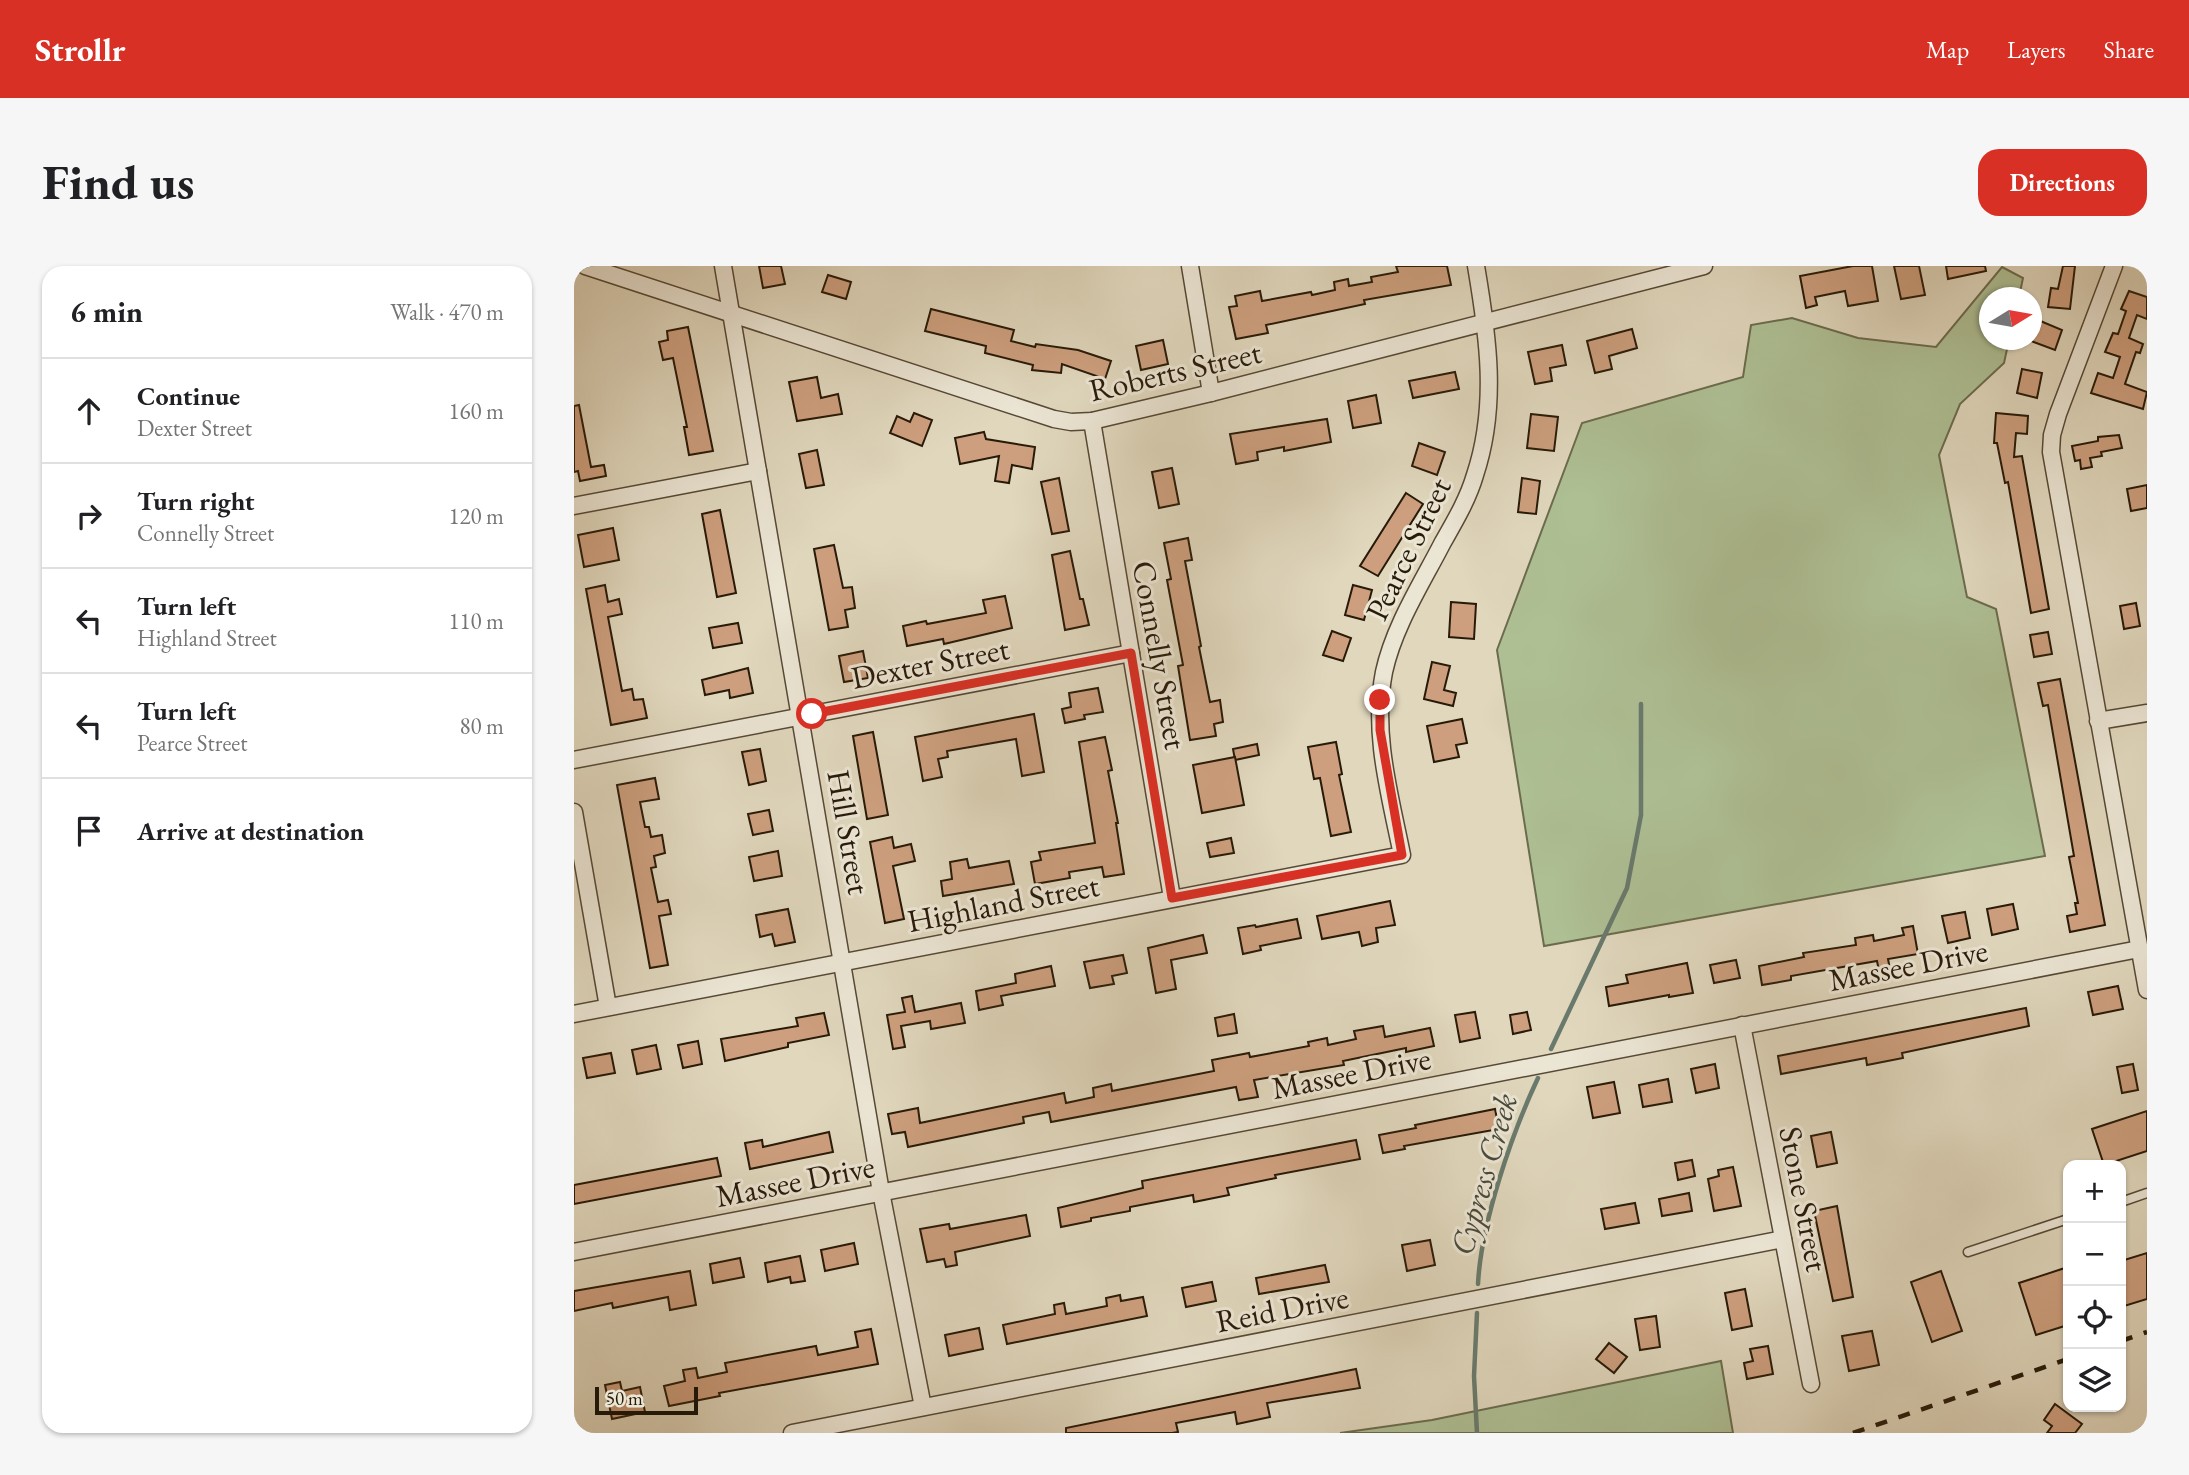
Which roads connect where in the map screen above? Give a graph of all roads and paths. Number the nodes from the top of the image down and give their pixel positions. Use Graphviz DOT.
graph roads {
  1 [pos="585,266"];
  2 [pos="723,266"];
  3 [pos="1190,266"];
  4 [pos="1476,266"];
  5 [pos="1704,266"];
  6 [pos="2114,266"];
  7 [pos="732,313"];
  8 [pos="1486,322"];
  9 [pos="1212,393"];
  10 [pos="1091,421"];
  11 [pos="758,471"];
  12 [pos="574,506"];
  13 [pos="1131,653"];
  14 [pos="2147,713"];
  15 [pos="801,717"];
  16 [pos="2098,721"];
  17 [pos="574,760"];
  18 [pos="574,811"];
  19 [pos="1402,855"];
  20 [pos="1172,898"];
  21 [pos="2140,949"];
  22 [pos="842,963"];
  23 [pos="2147,990"];
  24 [pos="608,1007"];
  25 [pos="574,1014"];
  26 [pos="1742,1026"];
  27 [pos="881,1192"];
  28 [pos="2147,1193"];
  29 [pos="2126,1200"];
  30 [pos="2063,1221"];
  31 [pos="1783,1239"];
  32 [pos="574,1252"];
  33 [pos="1968,1252"];
  34 [pos="1811,1384"];
  35 [pos="923,1407"];
  36 [pos="792,1433"];
  1 -- 7 [label="street, Roberts Street"];
  2 -- 7 [label="street, Hill Street"];
  3 -- 9 [label="street"];
  4 -- 8 [label="street, Pearce Street"];
  5 -- 8 [label="street, Roberts Street"];
  6 -- 16 [label="street"];
  7 -- 10 [label="street, Roberts Street"];
  7 -- 11 [label="street, Hill Street"];
  8 -- 9 [label="street, Roberts Street"];
  8 -- 19 [label="street, Pearce Street"];
  9 -- 10 [label="street, Roberts Street"];
  10 -- 13 [label="street, Connelly Street"];
  11 -- 12 [label="street"];
  11 -- 15 [label="street, Hill Street"];
  13 -- 15 [label="street, Dexter Street"];
  13 -- 20 [label="street, Connelly Street"];
  14 -- 16 [label="street"];
  15 -- 17 [label="street, Dexter Street"];
  15 -- 22 [label="street, Hill Street"];
  16 -- 21 [label="street"];
  18 -- 24 [label="street"];
  19 -- 20 [label="street, Highland Street"];
  20 -- 22 [label="street, Highland Street"];
  21 -- 23 [label="street"];
  21 -- 26 [label="street, Massee Drive"];
  22 -- 24 [label="street, Highland Street"];
  22 -- 27 [label="street, Hill Street"];
  24 -- 25 [label="street, Highland Street"];
  26 -- 27 [label="street, Massee Drive"];
  26 -- 31 [label="street, Stone Street"];
  27 -- 32 [label="street, Massee Drive"];
  27 -- 35 [label="street, Hill Street"];
  28 -- 29 [label="lane"];
  30 -- 33 [label="lane"];
  31 -- 34 [label="street, Stone Street"];
  31 -- 35 [label="street, Reid Drive"];
  35 -- 36 [label="street, Reid Drive"];
}
